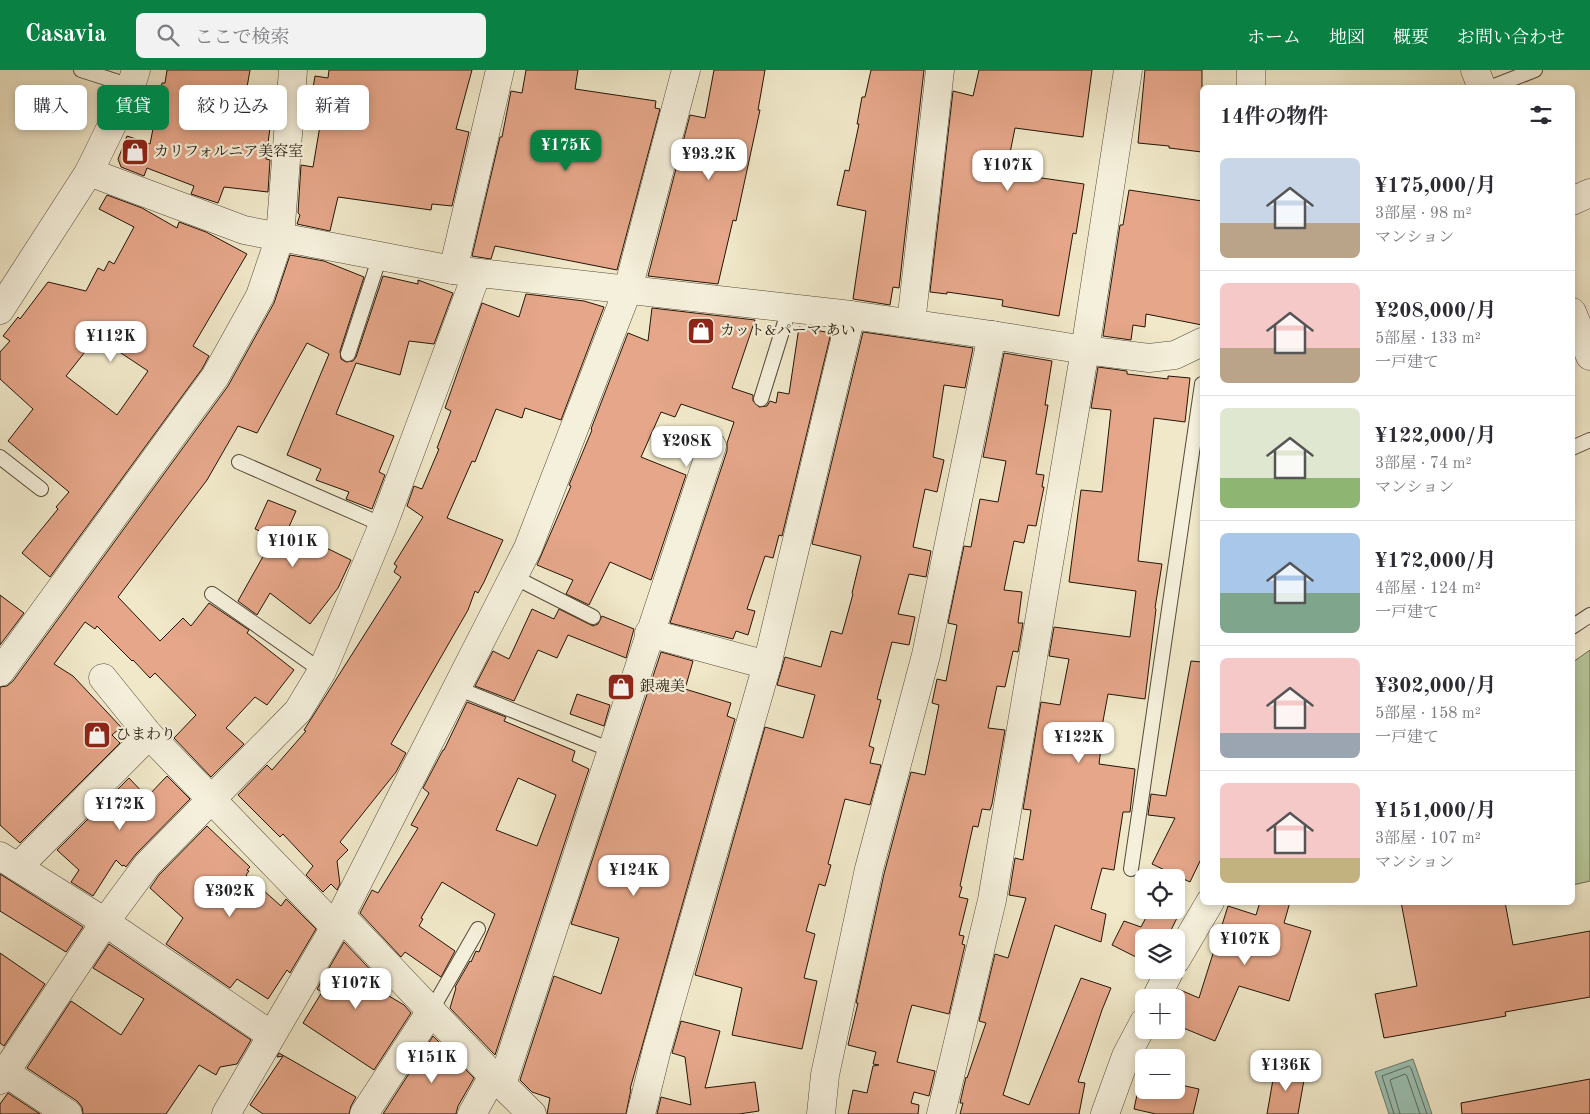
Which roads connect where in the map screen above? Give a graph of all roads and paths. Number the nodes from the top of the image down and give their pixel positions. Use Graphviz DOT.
graph roads {
  1 [pos="81,70"];
  2 [pos="293,70"];
  3 [pos="500,70"];
  4 [pos="686,70"];
  5 [pos="940,70"];
  6 [pos="1128,70"];
  7 [pos="1251,70"];
  8 [pos="1475,70"];
  9 [pos="1535,70"];
  10 [pos="134,78"];
  11 [pos="1251,85"];
  12 [pos="1481,85"];
  13 [pos="1497,85"];
  14 [pos="89,172"];
  15 [pos="1590,193"];
  16 [pos="1575,200"];
  17 [pos="280,237"];
  18 [pos="380,256"];
  19 [pos="465,272"];
  20 [pos="628,289"];
  21 [pos="789,309"];
  22 [pos="0,310"];
  23 [pos="851,315"];
  24 [pos="1575,319"];
  25 [pos="911,324"];
  26 [pos="992,335"];
  27 [pos="1200,343"];
  28 [pos="1085,350"];
  29 [pos="348,354"];
  30 [pos="1590,356"];
  31 [pos="1200,398"];
  32 [pos="761,399"];
  33 [pos="1590,440"];
  34 [pos="712,446"];
  35 [pos="1575,447"];
  36 [pos="0,457"];
  37 [pos="239,462"];
  38 [pos="41,489"];
  39 [pos="383,525"];
  40 [pos="514,577"];
  41 [pos="212,594"];
  42 [pos="1590,615"];
  43 [pos="593,617"];
  44 [pos="1575,625"];
  45 [pos="649,633"];
  46 [pos="767,665"];
  47 [pos="322,671"];
  48 [pos="0,672"];
  49 [pos="103,678"];
  50 [pos="457,688"];
  51 [pos="150,735"];
  52 [pos="611,750"];
  53 [pos="212,799"];
  54 [pos="9,862"];
  55 [pos="1132,869"];
  56 [pos="1208,905"];
  57 [pos="338,921"];
  58 [pos="105,922"];
  59 [pos="478,929"];
  60 [pos="1185,945"];
  61 [pos="431,1011"];
  62 [pos="271,1035"];
  63 [pos="1135,1039"];
  64 [pos="2,1074"];
  65 [pos="497,1080"];
  66 [pos="234,1110"];
  67 [pos="68,1114"];
  68 [pos="364,1114"];
  69 [pos="472,1114"];
  70 [pos="532,1114"];
  71 [pos="641,1114"];
  72 [pos="822,1114"];
  73 [pos="941,1114"];
  74 [pos="1105,1114"];
  1 -- 10 [label="lane"];
  2 -- 17 [label="street"];
  3 -- 19 [label="street"];
  4 -- 20 [label="street"];
  5 -- 25 [label="street"];
  6 -- 28 [label="street"];
  7 -- 11 [label="street"];
  8 -- 12 [label="street"];
  9 -- 13 [label="lane"];
  10 -- 14 [label="street"];
  14 -- 17 [label="street"];
  14 -- 22 [label="street"];
  15 -- 16 [label="street"];
  17 -- 18 [label="street"];
  17 -- 48 [label="street"];
  18 -- 19 [label="street"];
  18 -- 29 [label="lane"];
  19 -- 20 [label="street"];
  19 -- 39 [label="street"];
  20 -- 21 [label="street"];
  20 -- 40 [label="street"];
  21 -- 23 [label="street"];
  21 -- 32 [label="lane"];
  23 -- 25 [label="street"];
  23 -- 46 [label="street"];
  24 -- 30 [label="street"];
  25 -- 26 [label="street"];
  26 -- 28 [label="street"];
  26 -- 72 [label="street"];
  27 -- 28 [label="street"];
  28 -- 73 [label="street"];
  31 -- 55 [label="lane"];
  33 -- 35 [label="lane"];
  34 -- 45 [label="street"];
  36 -- 38 [label="lane"];
  37 -- 39 [label="lane"];
  39 -- 47 [label="street"];
  40 -- 43 [label="lane"];
  40 -- 50 [label="street"];
  41 -- 47 [label="lane"];
  42 -- 44 [label="lane"];
  45 -- 46 [label="street"];
  45 -- 52 [label="street"];
  46 -- 71 [label="street"];
  47 -- 53 [label="street"];
  49 -- 51 [label="street"];
  50 -- 52 [label="lane"];
  50 -- 57 [label="street"];
  51 -- 53 [label="street"];
  51 -- 54 [label="street"];
  52 -- 65 [label="street"];
  53 -- 57 [label="street"];
  53 -- 58 [label="street"];
  54 -- 58 [label="street"];
  56 -- 60 [label="street"];
  57 -- 61 [label="street"];
  57 -- 62 [label="street"];
  58 -- 62 [label="street"];
  58 -- 64 [label="street"];
  59 -- 61 [label="lane"];
  61 -- 65 [label="street"];
  61 -- 68 [label="street"];
  62 -- 66 [label="street"];
  63 -- 74 [label="street"];
  64 -- 67 [label="street"];
  65 -- 69 [label="street"];
  65 -- 70 [label="street"];
}
